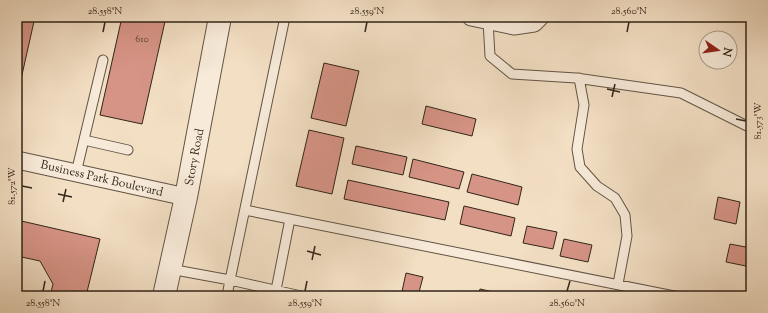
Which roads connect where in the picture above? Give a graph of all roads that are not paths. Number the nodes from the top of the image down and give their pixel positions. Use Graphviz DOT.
graph roads {
  1 [pos="220,17"];
  2 [pos="285,17"];
  3 [pos="471,17"];
  4 [pos="540,17"];
  5 [pos="488,21"];
  6 [pos="103,60"];
  7 [pos="579,78"];
  8 [pos="751,128"];
  9 [pos="84,140"];
  10 [pos="128,150"];
  11 [pos="17,160"];
  12 [pos="76,173"];
  13 [pos="186,197"];
  14 [pos="245,210"];
  15 [pos="290,219"];
  16 [pos="170,269"];
  17 [pos="230,280"];
  18 [pos="618,284"];
  19 [pos="276,290"];
  20 [pos="164,296"];
  21 [pos="227,296"];
  22 [pos="301,296"];
  23 [pos="674,296"];
  1 -- 13 [label="street, Story Road"];
  2 -- 14 [label="lane"];
  3 -- 5 [label="street"];
  4 -- 5 [label="street"];
  5 -- 7 [label="lane"];
  6 -- 9 [label="lane"];
  7 -- 8 [label="lane"];
  7 -- 18 [label="lane"];
  9 -- 10 [label="lane"];
  9 -- 12 [label="lane"];
  11 -- 12 [label="street, Business Park Boulevard"];
  12 -- 13 [label="street, Business Park Boulevard"];
  13 -- 16 [label="street, Story Road"];
  14 -- 15 [label="lane"];
  14 -- 17 [label="lane"];
  15 -- 18 [label="lane"];
  15 -- 19 [label="lane"];
  16 -- 17 [label="lane"];
  16 -- 20 [label="street, Story Road"];
  17 -- 19 [label="lane"];
  17 -- 21 [label="lane"];
  18 -- 23 [label="lane"];
  19 -- 22 [label="lane"];
}
